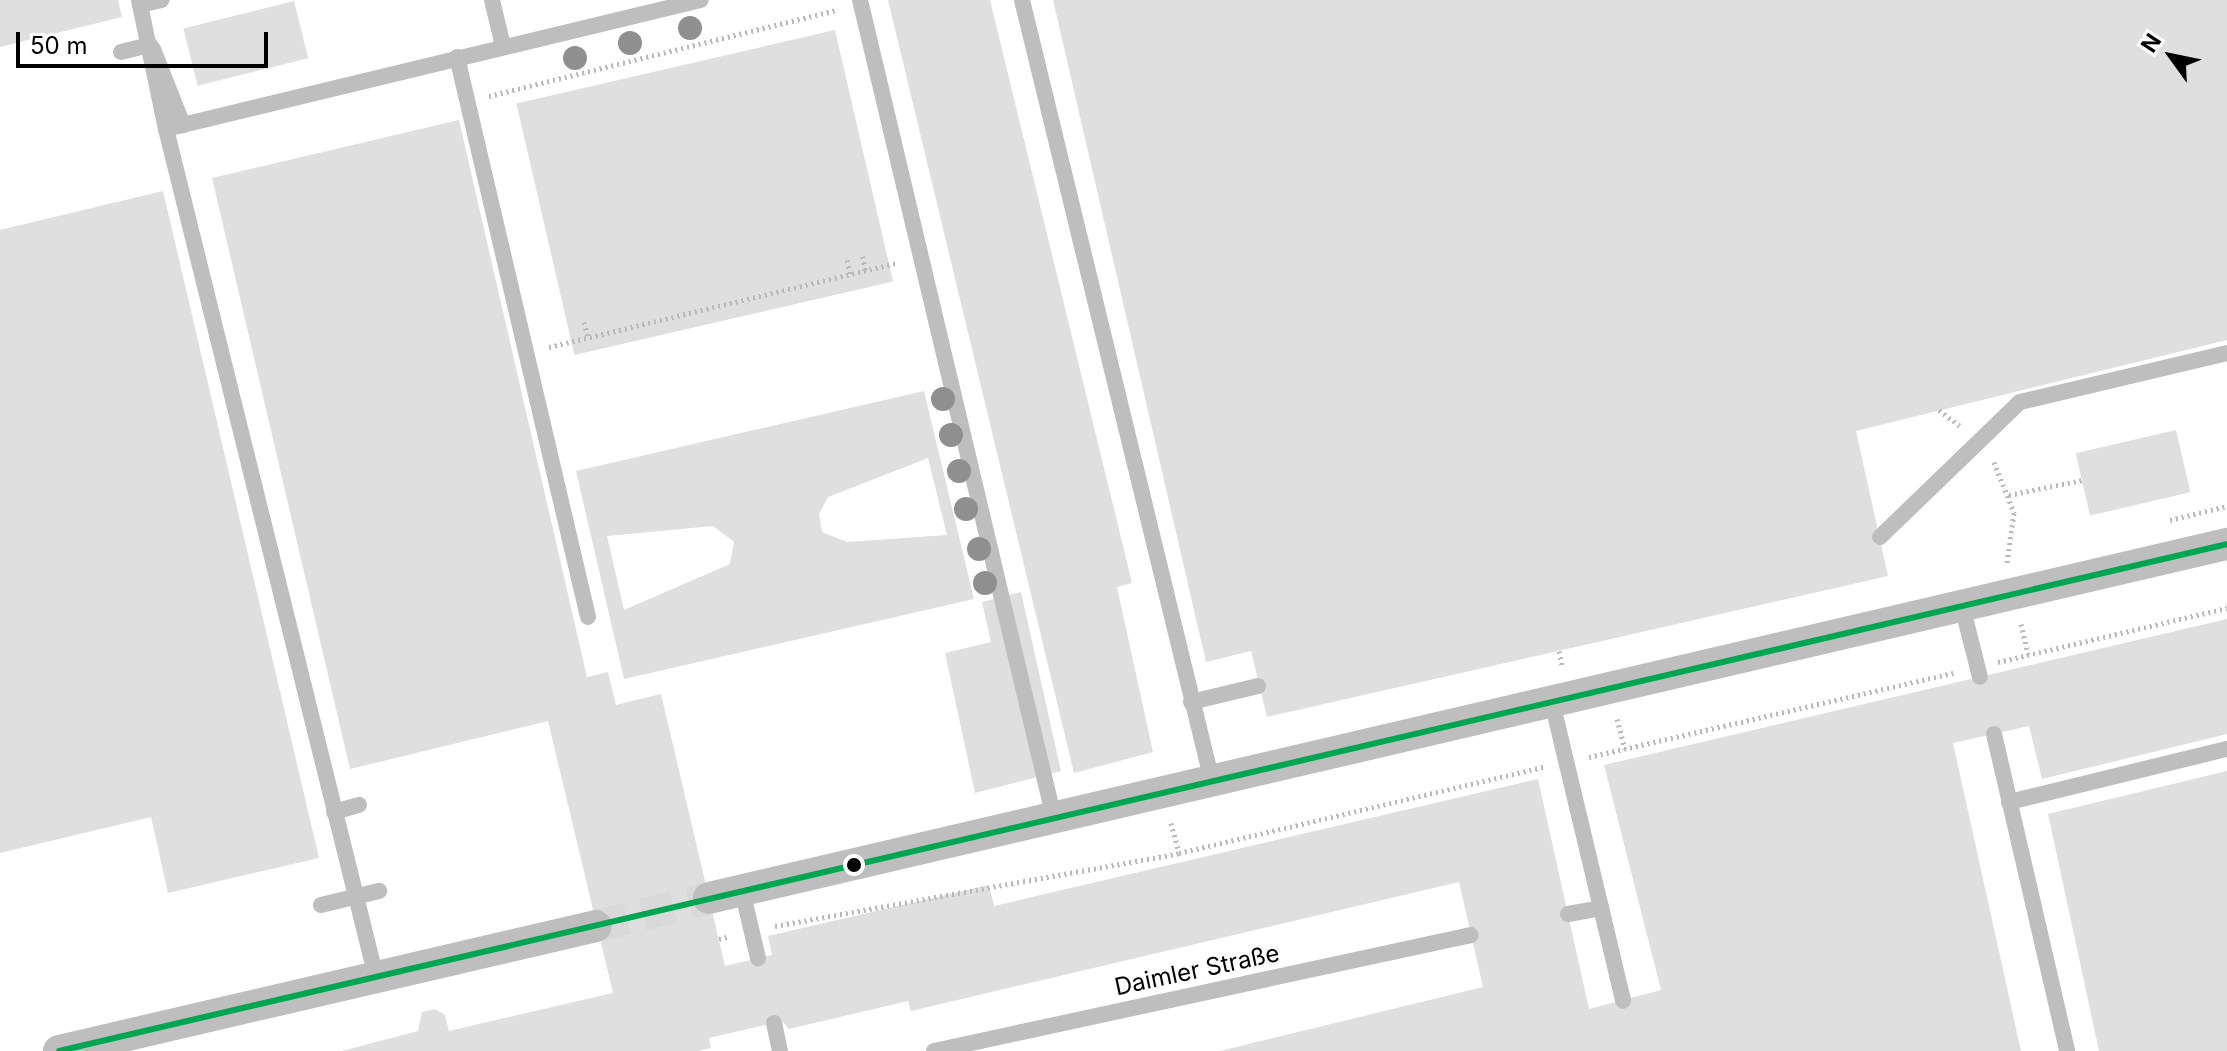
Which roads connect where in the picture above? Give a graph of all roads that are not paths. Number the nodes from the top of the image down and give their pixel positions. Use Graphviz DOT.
graph roads {
  1 [pos="161,0"];
  2 [pos="492,0"];
  3 [pos="701,0"];
  4 [pos="1022,0"];
  5 [pos="860,2"];
  6 [pos="139,3"];
  7 [pos="150,45"];
  8 [pos="503,46"];
  9 [pos="121,52"];
  10 [pos="457,57"];
  11 [pos="183,125"];
  12 [pos="166,129"];
  13 [pos="2227,353"];
  14 [pos="1880,537"];
  15 [pos="2227,544"];
  16 [pos="1962,606"];
  17 [pos="588,617"];
  18 [pos="1978,672"];
  19 [pos="1258,686"];
  20 [pos="1191,702"];
  21 [pos="1552,702"];
  22 [pos="1994,734"];
  23 [pos="2227,749"];
  24 [pos="1212,781"];
  25 [pos="2009,802"];
  26 [pos="359,805"];
  27 [pos="334,812"];
  28 [pos="1054,818"];
  29 [pos="742,890"];
  30 [pos="379,891"];
  31 [pos="356,897"];
  32 [pos="709,898"];
  33 [pos="321,905"];
  34 [pos="1601,908"];
  35 [pos="1568,914"];
  36 [pos="596,926"];
  37 [pos="1471,935"];
  38 [pos="758,958"];
  39 [pos="376,977"];
  40 [pos="1623,1001"];
  41 [pos="774,1023"];
  42 [pos="59,1051"];
  43 [pos="780,1051"];
  44 [pos="934,1051"];
  45 [pos="2067,1051"];
  1 -- 6 [label="lane"];
  2 -- 8 [label="lane"];
  3 -- 8 [label="lane"];
  4 -- 20 [label="lane"];
  5 -- 28 [label="lane"];
  6 -- 7 [label="lane"];
  7 -- 9 [label="lane"];
  7 -- 11 [label="lane"];
  7 -- 12 [label="lane"];
  8 -- 10 [label="lane"];
  10 -- 11 [label="lane"];
  10 -- 17 [label="lane"];
  11 -- 12 [label="lane"];
  12 -- 27 [label="lane"];
  13 -- 14 [label="lane"];
  15 -- 16 [label="street"];
  16 -- 18 [label="lane"];
  16 -- 21 [label="street"];
  19 -- 20 [label="lane"];
  20 -- 24 [label="lane"];
  21 -- 24 [label="street"];
  21 -- 34 [label="lane"];
  22 -- 25 [label="lane"];
  23 -- 25 [label="lane"];
  24 -- 28 [label="street"];
  25 -- 45 [label="lane"];
  26 -- 27 [label="lane"];
  27 -- 31 [label="lane"];
  28 -- 29 [label="street"];
  29 -- 32 [label="street"];
  29 -- 38 [label="lane"];
  30 -- 31 [label="lane"];
  31 -- 33 [label="lane"];
  31 -- 39 [label="lane"];
  34 -- 35 [label="lane"];
  34 -- 40 [label="lane"];
  36 -- 39 [label="street"];
  37 -- 44 [label="lane, Daimler Straße"];
  39 -- 42 [label="street"];
  41 -- 43 [label="lane"];
}
